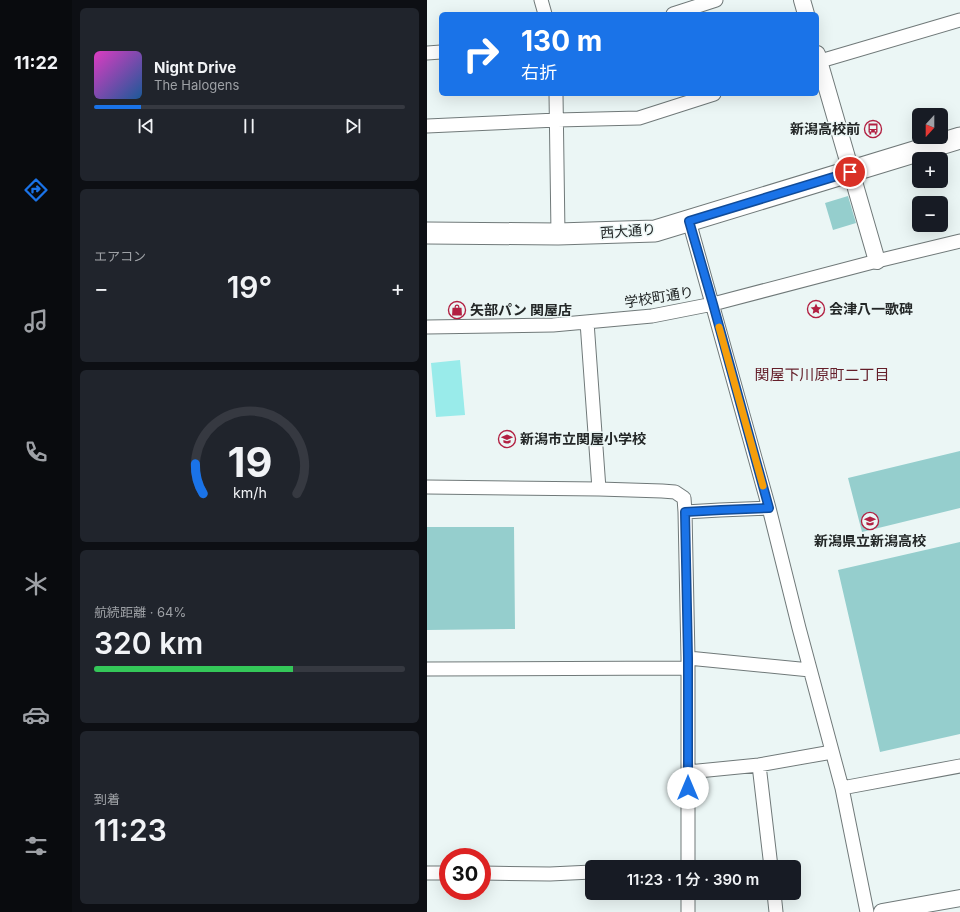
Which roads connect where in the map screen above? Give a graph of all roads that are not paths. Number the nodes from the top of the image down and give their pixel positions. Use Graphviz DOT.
graph roads {
  1 [pos="541,0"];
  2 [pos="716,0"];
  3 [pos="802,0"];
  4 [pos="544,12"];
  5 [pos="679,12"];
  6 [pos="805,12"];
  7 [pos="960,20"];
  8 [pos="439,52"];
  9 [pos="427,53"];
  10 [pos="819,59"];
  11 [pos="819,63"];
  12 [pos="556,96"];
  13 [pos="708,96"];
  14 [pos="557,120"];
  15 [pos="427,126"];
  16 [pos="960,138"];
  17 [pos="850,172"];
  18 [pos="689,221"];
  19 [pos="427,233"];
  20 [pos="558,234"];
  21 [pos="960,241"];
  22 [pos="877,261"];
  23 [pos="713,304"];
  24 [pos="587,322"];
  25 [pos="427,326"];
  26 [pos="427,487"];
  27 [pos="599,489"];
  28 [pos="769,508"];
  29 [pos="685,512"];
  30 [pos="688,663"];
  31 [pos="427,669"];
  32 [pos="810,670"];
  33 [pos="832,752"];
  34 [pos="759,765"];
  35 [pos="960,766"];
  36 [pos="688,772"];
  37 [pos="842,788"];
  38 [pos="688,860"];
  39 [pos="770,860"];
  40 [pos="585,872"];
  41 [pos="427,873"];
  42 [pos="439,873"];
  43 [pos="491,873"];
  44 [pos="960,898"];
  45 [pos="688,900"];
  46 [pos="775,900"];
  47 [pos="688,912"];
  48 [pos="776,912"];
  49 [pos="867,912"];
  50 [pos="882,912"];
  1 -- 4 [label="street"];
  2 -- 5 [label="street"];
  3 -- 6 [label="street"];
  7 -- 10 [label="street"];
  8 -- 9 [label="street"];
  11 -- 17 [label="street"];
  12 -- 14 [label="street"];
  13 -- 14 [label="street"];
  14 -- 15 [label="street"];
  14 -- 20 [label="street"];
  16 -- 17 [label="highway, 西大通り"];
  17 -- 18 [label="highway, 西大通り"];
  17 -- 22 [label="street"];
  18 -- 20 [label="highway, 西大通り"];
  18 -- 23 [label="street"];
  19 -- 20 [label="highway, 西大通り"];
  21 -- 22 [label="street, 学校町通り"];
  22 -- 23 [label="street, 学校町通り"];
  23 -- 24 [label="street, 学校町通り"];
  23 -- 28 [label="street"];
  24 -- 25 [label="street, 学校町通り"];
  24 -- 27 [label="street"];
  26 -- 27 [label="street"];
  27 -- 29 [label="street"];
  28 -- 29 [label="street"];
  28 -- 32 [label="street"];
  29 -- 30 [label="street"];
  30 -- 31 [label="street"];
  30 -- 32 [label="street"];
  30 -- 36 [label="street"];
  32 -- 33 [label="street"];
  33 -- 34 [label="street"];
  33 -- 37 [label="street"];
  34 -- 36 [label="street"];
  34 -- 39 [label="street"];
  35 -- 37 [label="street"];
  36 -- 38 [label="street"];
  37 -- 49 [label="street"];
  40 -- 43 [label="street"];
  41 -- 42 [label="street"];
  44 -- 50 [label="street"];
  45 -- 47 [label="street"];
  46 -- 48 [label="street"];
}
